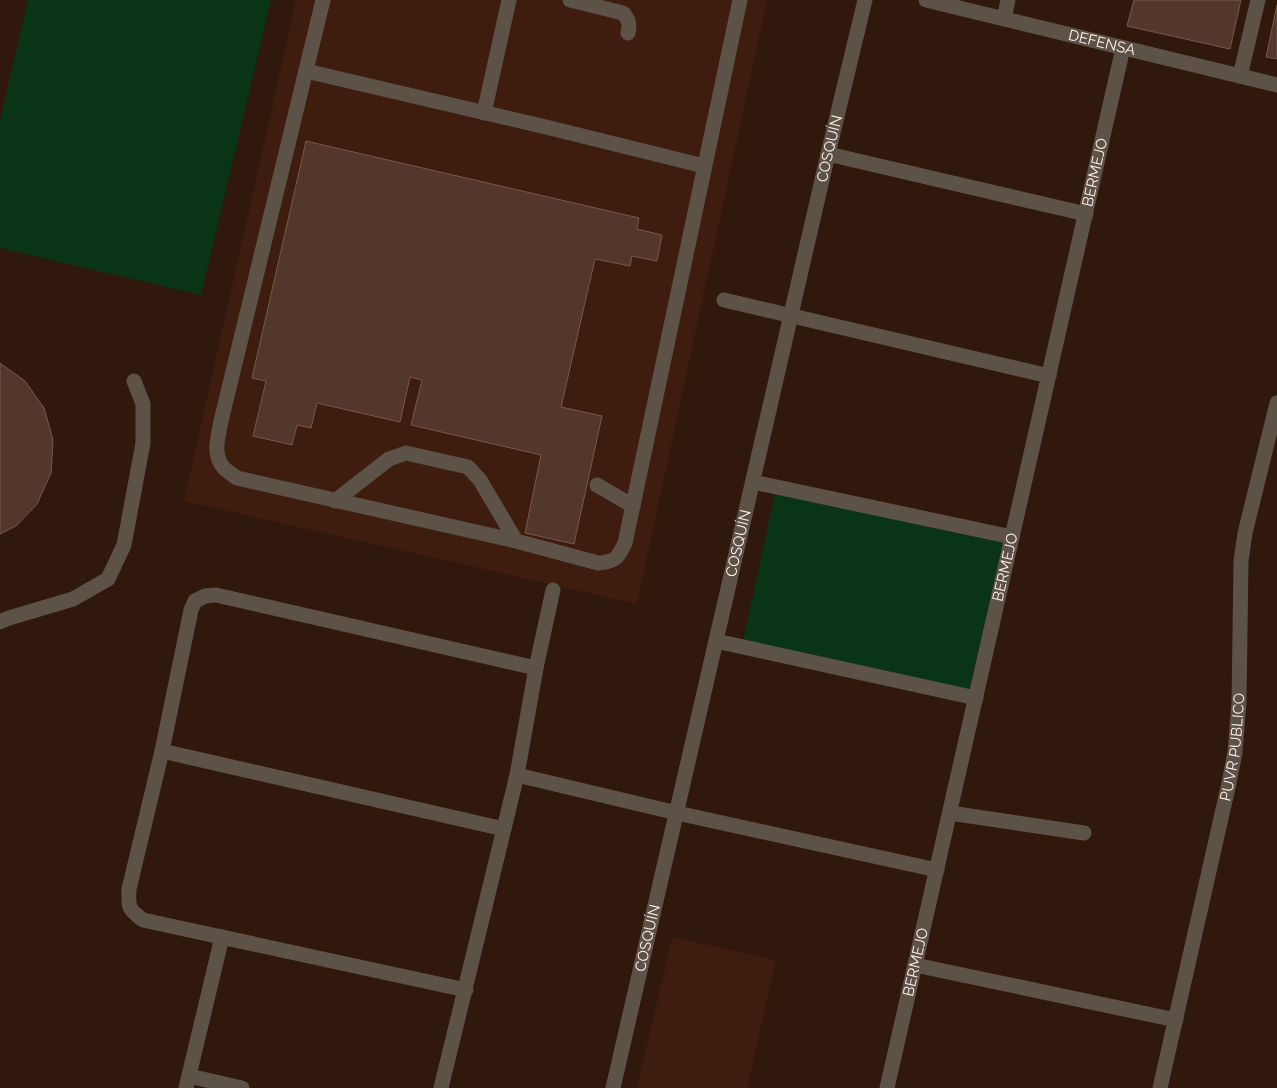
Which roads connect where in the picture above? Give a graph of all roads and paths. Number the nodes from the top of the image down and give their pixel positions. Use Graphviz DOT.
graph roads {
  1 [pos="323,0"];
  2 [pos="509,0"];
  3 [pos="570,0"];
  4 [pos="740,0"];
  5 [pos="865,0"];
  6 [pos="926,0"];
  7 [pos="1008,0"];
  8 [pos="1258,0"];
  9 [pos="1004,19"];
  10 [pos="628,33"];
  11 [pos="1123,48"];
  12 [pos="306,71"];
  13 [pos="1240,76"];
  14 [pos="1277,85"];
  15 [pos="484,113"];
  16 [pos="828,154"];
  17 [pos="704,166"];
  18 [pos="1086,214"];
  19 [pos="724,300"];
  20 [pos="791,316"];
  21 [pos="1049,376"];
  22 [pos="134,381"];
  23 [pos="1277,403"];
  24 [pos="753,482"];
  25 [pos="597,485"];
  26 [pos="335,501"];
  27 [pos="633,506"];
  28 [pos="1012,537"];
  29 [pos="516,541"];
  30 [pos="553,590"];
  31 [pos="0,622"];
  32 [pos="716,641"];
  33 [pos="536,668"];
  34 [pos="976,698"];
  35 [pos="162,751"];
  36 [pos="517,775"];
  37 [pos="677,813"];
  38 [pos="950,813"];
  39 [pos="504,829"];
  40 [pos="1084,833"];
  41 [pos="937,870"];
  42 [pos="222,937"];
  43 [pos="915,965"];
  44 [pos="466,990"];
  45 [pos="1176,1020"];
  46 [pos="188,1082"];
  47 [pos="242,1088"];
  48 [pos="441,1088"];
  49 [pos="614,1088"];
  50 [pos="887,1088"];
  51 [pos="1160,1088"];
  1 -- 12 [label="street"];
  2 -- 15 [label="street"];
  3 -- 10 [label="street"];
  4 -- 17 [label="street"];
  5 -- 16 [label="street, COSQUÍN"];
  6 -- 9 [label="street, DEFENSA"];
  7 -- 9 [label="street"];
  8 -- 13 [label="street"];
  9 -- 11 [label="street, DEFENSA"];
  11 -- 13 [label="street, DEFENSA"];
  11 -- 18 [label="street, BERMEJO"];
  12 -- 15 [label="street"];
  12 -- 26 [label="street"];
  13 -- 14 [label="street, DEFENSA"];
  15 -- 17 [label="street"];
  16 -- 18 [label="street"];
  16 -- 20 [label="street, COSQUÍN"];
  17 -- 27 [label="street"];
  18 -- 21 [label="street, BERMEJO"];
  19 -- 20 [label="street"];
  20 -- 21 [label="street"];
  20 -- 24 [label="street, COSQUÍN"];
  21 -- 28 [label="street, BERMEJO"];
  22 -- 31 [label="street"];
  23 -- 45 [label="street, PUVR PUBLICO"];
  24 -- 28 [label="street"];
  24 -- 32 [label="street, COSQUÍN"];
  25 -- 27 [label="street"];
  26 -- 29 [label="street"];
  26 -- 29 [label="street"];
  27 -- 29 [label="street"];
  28 -- 34 [label="street, BERMEJO"];
  30 -- 33 [label="street"];
  32 -- 34 [label="street"];
  32 -- 37 [label="street, COSQUÍN"];
  33 -- 35 [label="street"];
  33 -- 36 [label="street"];
  34 -- 38 [label="street, BERMEJO"];
  35 -- 39 [label="street"];
  35 -- 42 [label="street"];
  36 -- 37 [label="street"];
  36 -- 39 [label="street"];
  37 -- 41 [label="street"];
  37 -- 49 [label="street, COSQUÍN"];
  38 -- 40 [label="street"];
  38 -- 41 [label="street, BERMEJO"];
  39 -- 44 [label="street"];
  41 -- 43 [label="street, BERMEJO"];
  42 -- 44 [label="street"];
  42 -- 46 [label="street"];
  43 -- 45 [label="street"];
  43 -- 50 [label="street, BERMEJO"];
  44 -- 48 [label="street"];
  45 -- 51 [label="street, PUVR PUBLICO"];
  46 -- 47 [label="street"];
}
